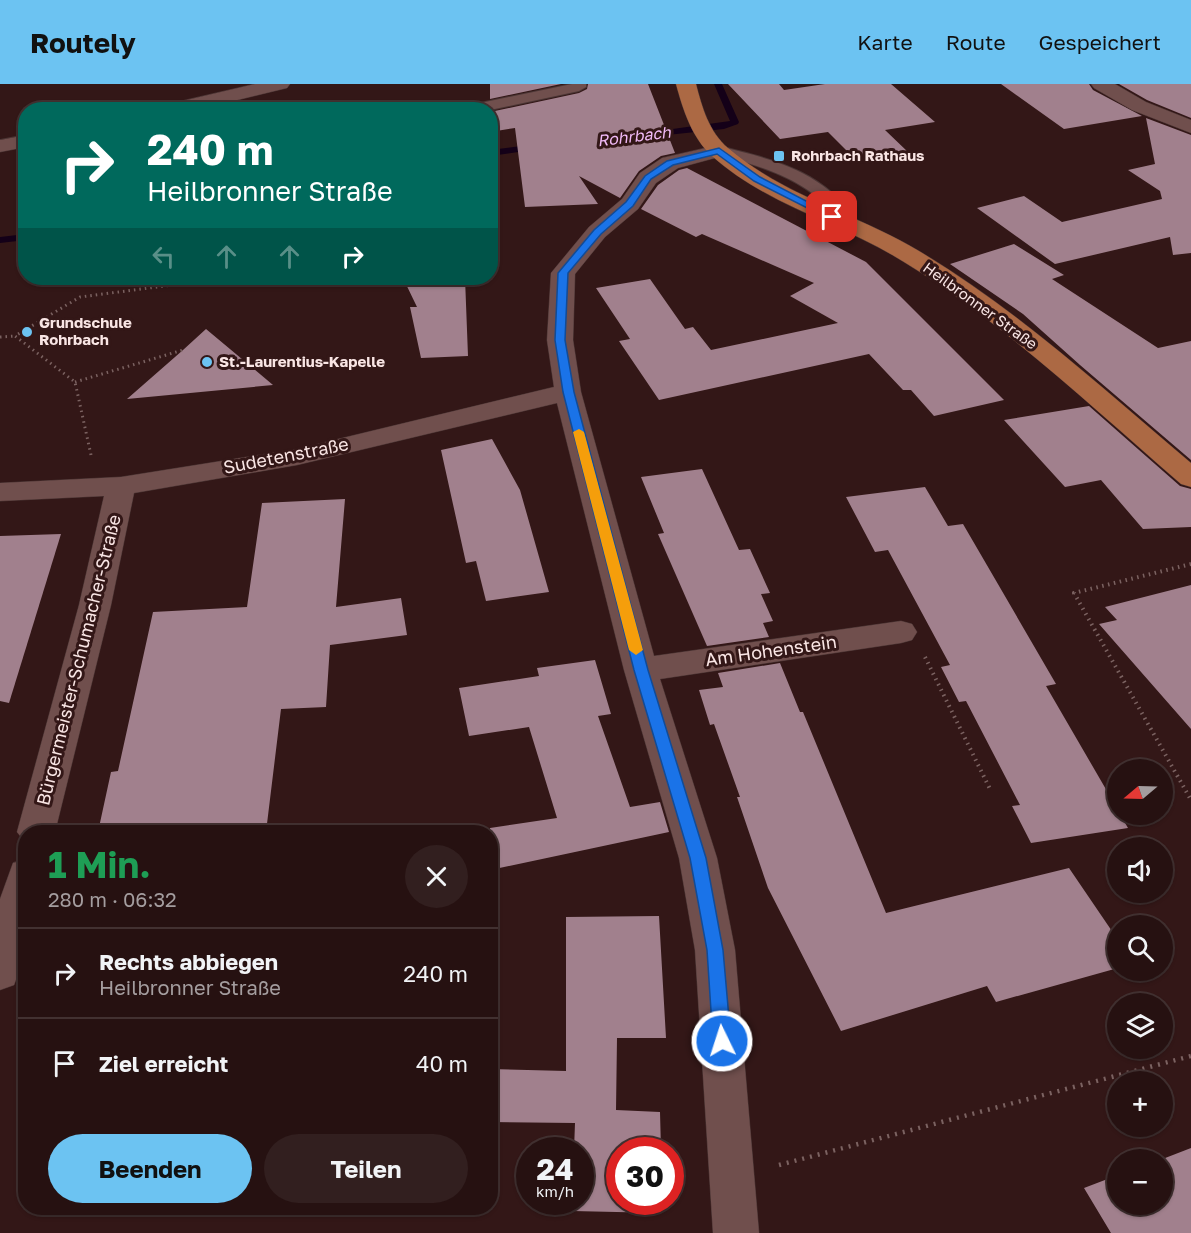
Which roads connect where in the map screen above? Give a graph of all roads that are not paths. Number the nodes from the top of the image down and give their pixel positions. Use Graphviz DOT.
graph roads {
  1 [pos="280,84"];
  2 [pos="579,84"];
  3 [pos="686,84"];
  4 [pos="1101,84"];
  5 [pos="248,87"];
  6 [pos="196,102"];
  7 [pos="498,103"];
  8 [pos="1191,127"];
  9 [pos="708,135"];
  10 [pos="18,143"];
  11 [pos="0,146"];
  12 [pos="568,392"];
  13 [pos="1191,478"];
  14 [pos="110,487"];
  15 [pos="0,492"];
  16 [pos="912,642"];
  17 [pos="641,670"];
  18 [pos="38,825"];
  19 [pos="18,904"];
  20 [pos="0,973"];
  21 [pos="736,1233"];
  1 -- 5 [label="street"];
  2 -- 7 [label="lane"];
  3 -- 9 [label="main road"];
  4 -- 8 [label="street"];
  5 -- 6 [label="street"];
  9 -- 12 [label="street"];
  9 -- 13 [label="main road, Heilbronner Straße"];
  10 -- 11 [label="street"];
  12 -- 14 [label="street, Sudetenstraße"];
  12 -- 17 [label="street"];
  14 -- 15 [label="street, Sudetenstraße"];
  14 -- 18 [label="street, Bürgermeister-Schumacher-Straße"];
  16 -- 17 [label="street, Am Hohenstein"];
  17 -- 21 [label="street"];
  19 -- 20 [label="street"];
}
